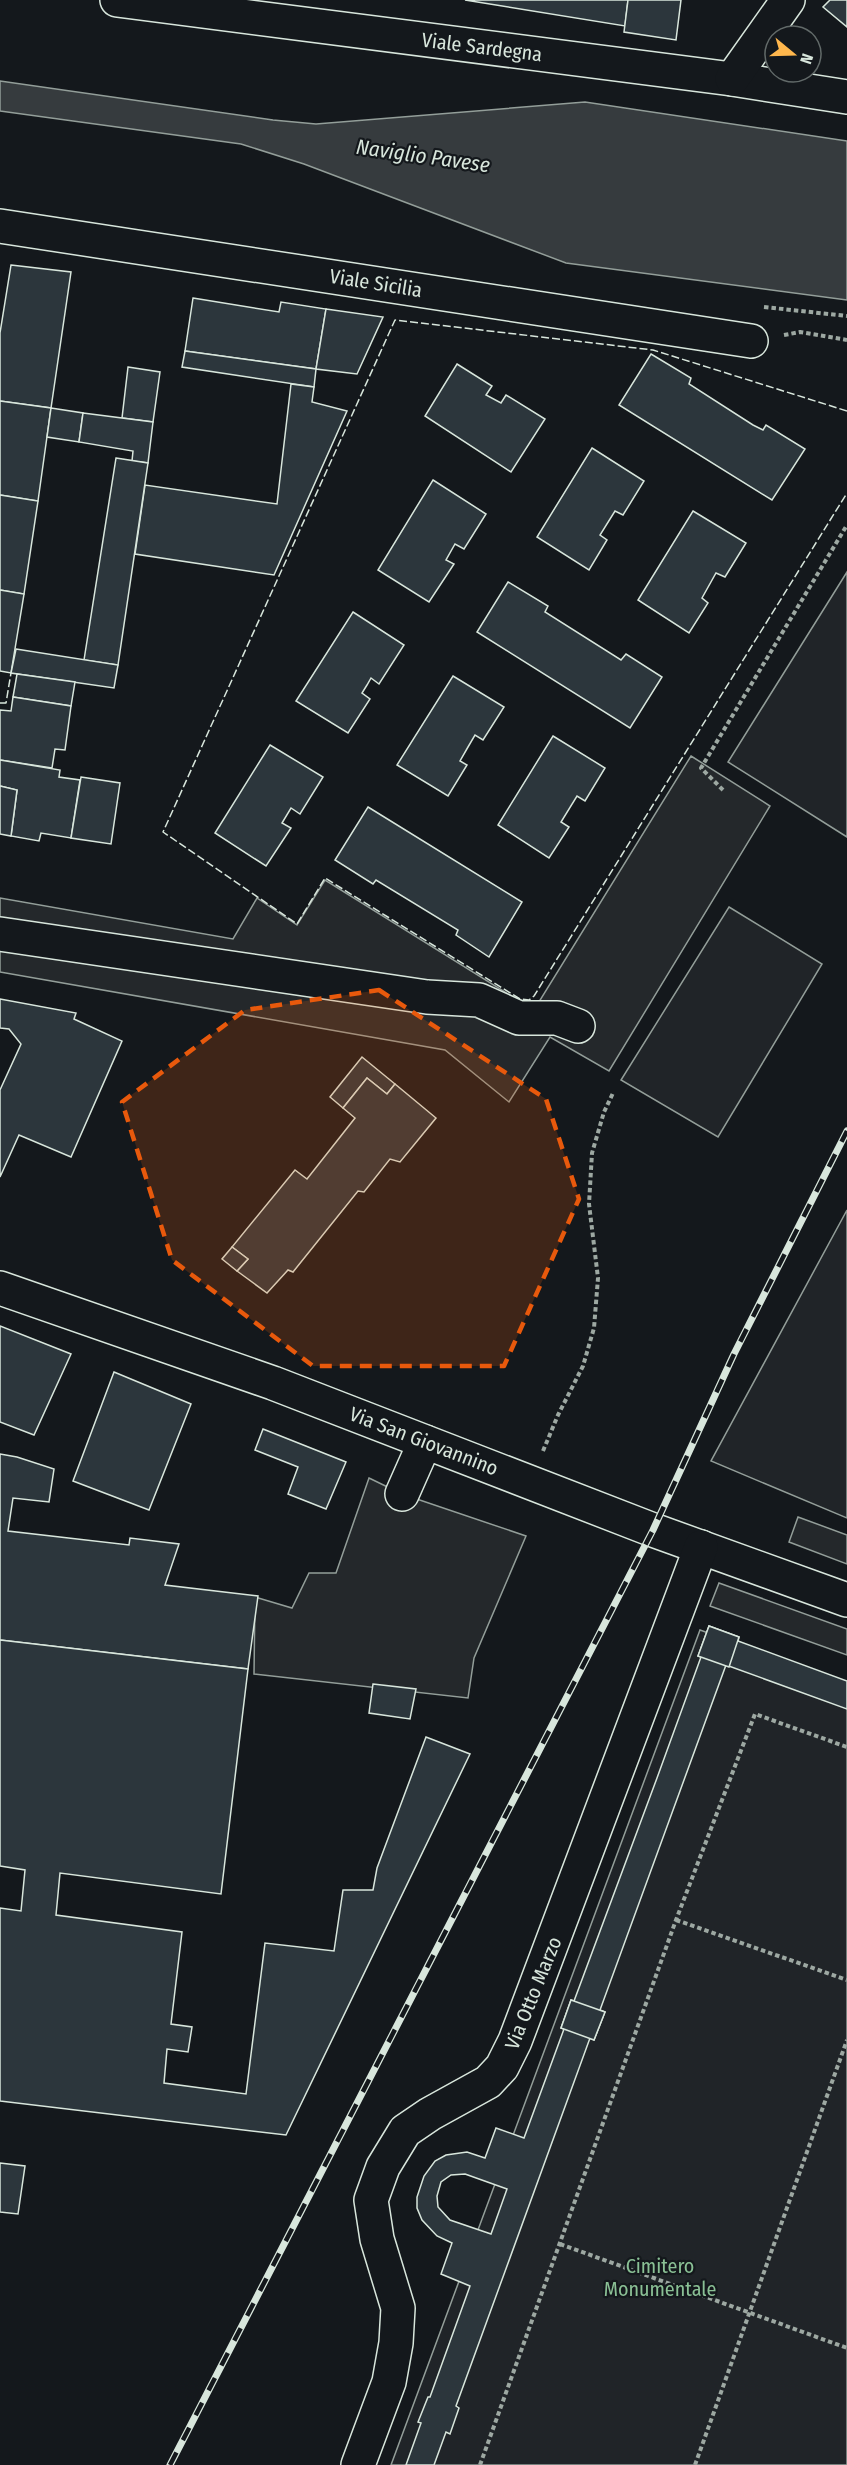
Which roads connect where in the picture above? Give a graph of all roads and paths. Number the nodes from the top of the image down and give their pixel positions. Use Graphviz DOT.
graph roads {
  1 [pos="117,0"];
  2 [pos="789,0"];
  3 [pos="732,80"];
  4 [pos="847,97"];
  5 [pos="0,226"];
  6 [pos="847,340"];
  7 [pos="751,341"];
  8 [pos="847,525"];
  9 [pos="723,790"];
  10 [pos="0,934"];
  11 [pos="578,1026"];
  12 [pos="613,1093"];
  13 [pos="0,1288"];
  14 [pos="425,1442"];
  15 [pos="531,1483"];
  16 [pos="402,1494"];
  17 [pos="701,1547"];
  18 [pos="847,1600"];
  19 [pos="847,1747"];
  20 [pos="676,1920"];
  21 [pos="847,1980"];
  22 [pos="847,2040"];
  23 [pos="560,2244"];
  24 [pos="750,2312"];
  25 [pos="847,2348"];
  26 [pos="358,2465"];
  27 [pos="480,2465"];
  28 [pos="695,2465"];
  1 -- 3 [label="street, Viale Sardegna"];
  2 -- 3 [label="street"];
  3 -- 4 [label="street, Viale Sardegna"];
  5 -- 7 [label="street, Viale Sicilia"];
  6 -- 7 [label="path"];
  8 -- 9 [label="path"];
  10 -- 11 [label="street"];
  12 -- 15 [label="path"];
  13 -- 14 [label="street, Via San Giovannino"];
  14 -- 15 [label="street, Via San Giovannino"];
  14 -- 16 [label="street"];
  15 -- 17 [label="street, Via San Giovannino"];
  17 -- 18 [label="street, Via San Giovannino"];
  17 -- 26 [label="street, Via Otto Marzo"];
  19 -- 20 [label="path"];
  20 -- 21 [label="path"];
  20 -- 23 [label="path"];
  22 -- 24 [label="path"];
  23 -- 24 [label="path"];
  23 -- 27 [label="path"];
  24 -- 25 [label="path"];
  24 -- 28 [label="path"];
}
